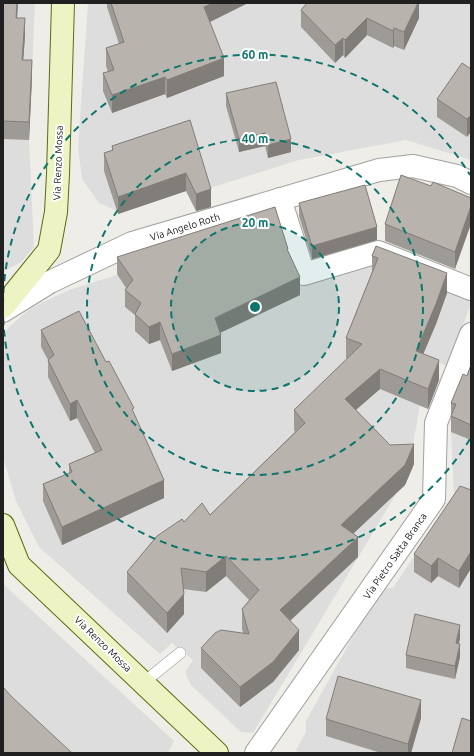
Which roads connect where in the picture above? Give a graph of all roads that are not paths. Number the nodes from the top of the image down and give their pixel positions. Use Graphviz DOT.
graph roads {
  1 [pos="63,3"];
  2 [pos="471,183"];
  3 [pos="280,199"];
  4 [pos="471,289"];
  5 [pos="3,307"];
  6 [pos="3,311"];
  7 [pos="471,334"];
  8 [pos="3,526"];
  9 [pos="180,653"];
  10 [pos="143,683"];
  11 [pos="217,753"];
  12 [pos="256,753"];
  1 -- 5 [label="main road, Via Renzo Mossa"];
  2 -- 3 [label="street, Via Angelo Roth"];
  3 -- 4 [label="street"];
  3 -- 6 [label="street, Via Angelo Roth"];
  7 -- 12 [label="street, Via Pietro Satta Branca"];
  8 -- 10 [label="main road, Via Renzo Mossa"];
  9 -- 10 [label="lane"];
  10 -- 11 [label="main road, Via Renzo Mossa"];
}
